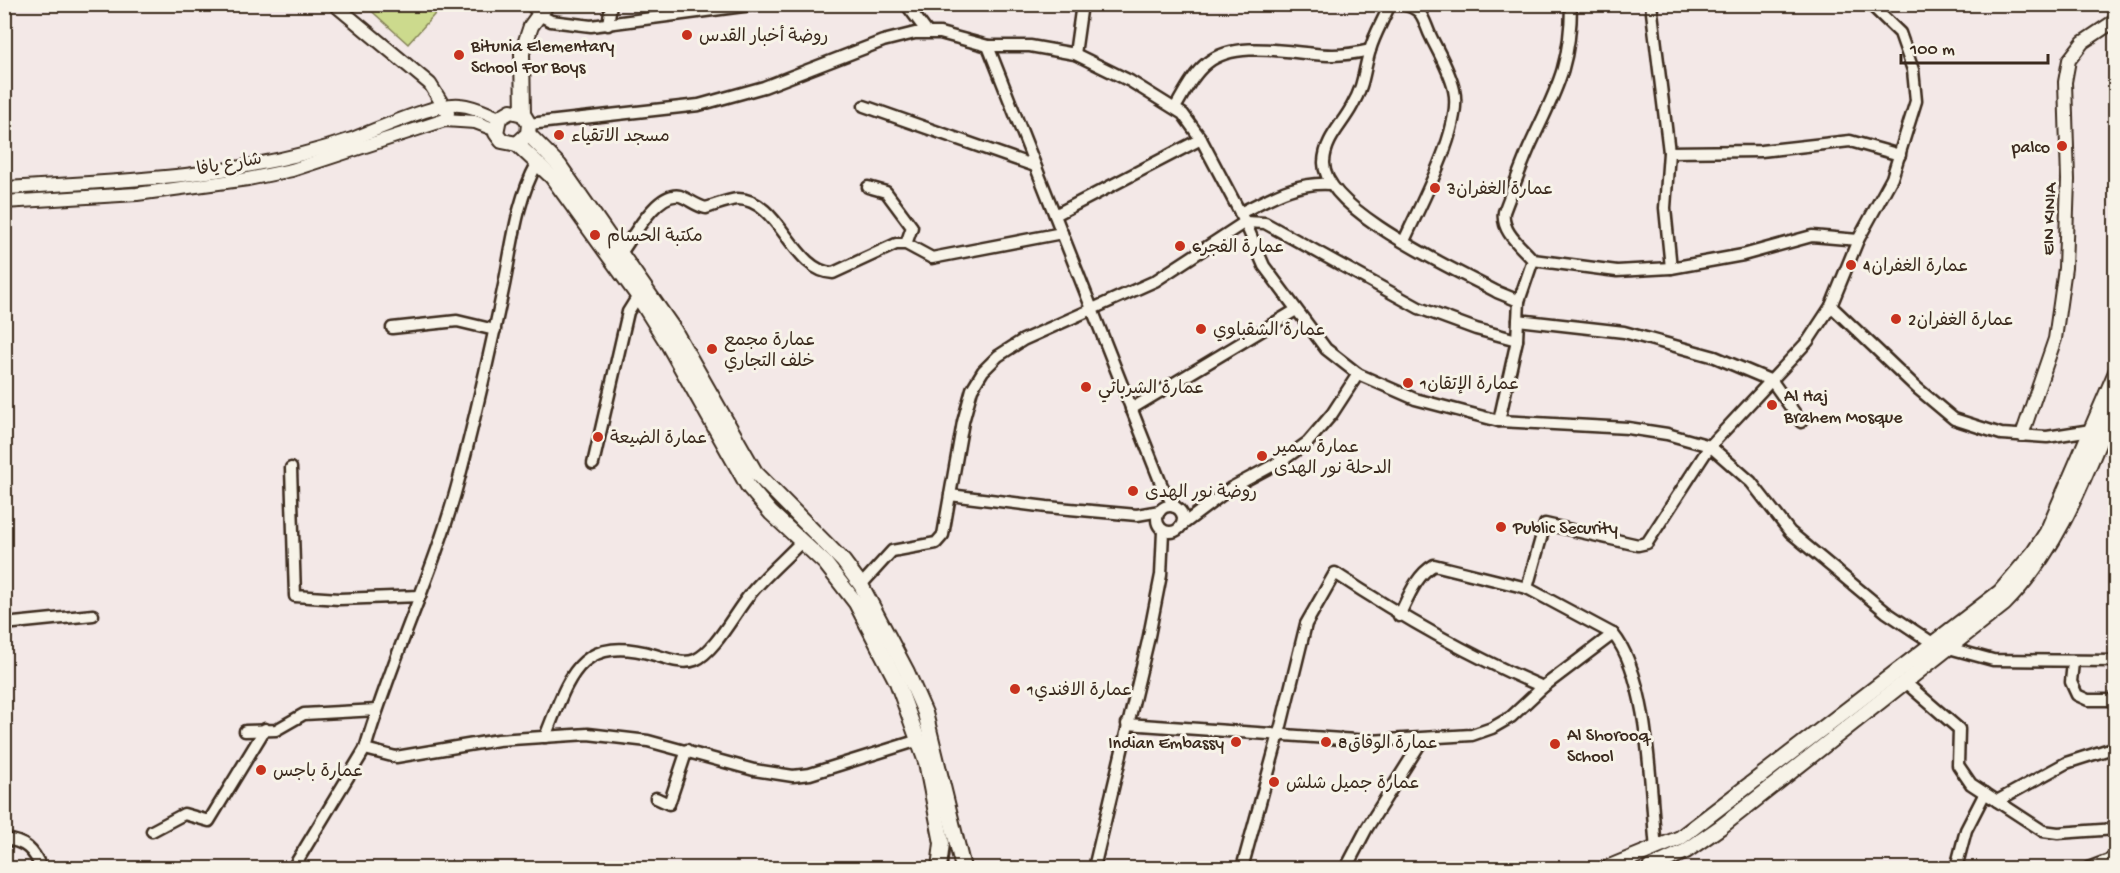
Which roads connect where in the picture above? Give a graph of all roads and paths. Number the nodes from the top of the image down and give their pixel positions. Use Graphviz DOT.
graph roads {
  1 [pos="334,4"];
  2 [pos="611,4"];
  3 [pos="759,4"];
  4 [pos="906,4"];
  5 [pos="1082,4"];
  6 [pos="1390,4"];
  7 [pos="1401,4"];
  8 [pos="1571,4"];
  9 [pos="1651,4"];
  10 [pos="1870,4"];
  11 [pos="539,8"];
  12 [pos="2115,20"];
  13 [pos="608,25"];
  14 [pos="927,32"];
  15 [pos="988,46"];
  16 [pos="1370,50"];
  17 [pos="1075,54"];
  18 [pos="520,80"];
  19 [pos="445,106"];
  20 [pos="864,106"];
  21 [pos="1175,108"];
  22 [pos="451,120"];
  23 [pos="500,120"];
  24 [pos="527,124"];
  25 [pos="1201,139"];
  26 [pos="517,144"];
  27 [pos="1669,152"];
  28 [pos="1900,155"];
  29 [pos="537,164"];
  30 [pos="1035,166"];
  31 [pos="1330,184"];
  32 [pos="868,187"];
  33 [pos="4,188"];
  34 [pos="4,202"];
  35 [pos="1055,215"];
  36 [pos="1243,218"];
  37 [pos="1062,233"];
  38 [pos="1858,240"];
  39 [pos="1404,241"];
  40 [pos="906,244"];
  41 [pos="621,253"];
  42 [pos="1533,260"];
  43 [pos="1671,268"];
  44 [pos="638,296"];
  45 [pos="1520,301"];
  46 [pos="1831,306"];
  47 [pos="1092,309"];
  48 [pos="1296,310"];
  49 [pos="1518,320"];
  50 [pos="392,328"];
  51 [pos="495,330"];
  52 [pos="1517,340"];
  53 [pos="2115,372"];
  54 [pos="1358,374"];
  55 [pos="1772,381"];
  56 [pos="2115,400"];
  57 [pos="1131,409"];
  58 [pos="1498,421"];
  59 [pos="1801,422"];
  60 [pos="2091,430"];
  61 [pos="2022,435"];
  62 [pos="1710,446"];
  63 [pos="593,464"];
  64 [pos="291,468"];
  65 [pos="1162,486"];
  66 [pos="951,495"];
  67 [pos="1207,505"];
  68 [pos="1177,508"];
  69 [pos="1161,510"];
  70 [pos="1137,515"];
  71 [pos="1180,526"];
  72 [pos="1162,529"];
  73 [pos="802,541"];
  74 [pos="1162,570"];
  75 [pos="861,585"];
  76 [pos="1527,588"];
  77 [pos="420,596"];
  78 [pos="93,615"];
  79 [pos="1399,615"];
  80 [pos="4,624"];
  81 [pos="1614,634"];
  82 [pos="1934,644"];
  83 [pos="1950,649"];
  84 [pos="2115,661"];
  85 [pos="2073,662"];
  86 [pos="1906,683"];
  87 [pos="1543,687"];
  88 [pos="2115,700"];
  89 [pos="377,710"];
  90 [pos="1127,724"];
  91 [pos="265,729"];
  92 [pos="245,731"];
  93 [pos="1279,734"];
  94 [pos="545,737"];
  95 [pos="1423,739"];
  96 [pos="920,740"];
  97 [pos="2115,747"];
  98 [pos="365,749"];
  99 [pos="687,750"];
  100 [pos="1985,794"];
  101 [pos="656,798"];
  102 [pos="1997,801"];
  103 [pos="2115,829"];
  104 [pos="152,831"];
  105 [pos="4,839"];
  106 [pos="1656,849"];
  107 [pos="2115,853"];
  108 [pos="1657,867"];
  109 [pos="41,868"];
  110 [pos="293,868"];
  111 [pos="939,868"];
  112 [pos="963,868"];
  113 [pos="1094,868"];
  114 [pos="1242,868"];
  115 [pos="1346,868"];
  116 [pos="1607,868"];
  117 [pos="1956,868"];
  118 [pos="2088,868"];
  1 -- 19 [label="street"];
  2 -- 13 [label="street"];
  3 -- 13 [label="street"];
  4 -- 14 [label="street"];
  5 -- 17 [label="street"];
  6 -- 16 [label="street"];
  7 -- 39 [label="street"];
  8 -- 42 [label="street"];
  9 -- 27 [label="street"];
  10 -- 28 [label="street"];
  11 -- 13 [label="street"];
  11 -- 18 [label="main road"];
  12 -- 61 [label="street, EIN KINIA"];
  14 -- 15 [label="street"];
  14 -- 24 [label="street"];
  15 -- 17 [label="street"];
  15 -- 30 [label="street"];
  16 -- 21 [label="street"];
  16 -- 31 [label="street"];
  17 -- 21 [label="street"];
  18 -- 23 [label="main road"];
  18 -- 24 [label="main road"];
  19 -- 22 [label="street"];
  19 -- 23 [label="street"];
  19 -- 33 [label="street"];
  20 -- 30 [label="street"];
  21 -- 25 [label="street"];
  22 -- 23 [label="street, شارع يافا"];
  22 -- 34 [label="street, شارع يافا"];
  23 -- 24 [label="main road"];
  23 -- 26 [label="main road"];
  24 -- 26 [label="main road"];
  24 -- 41 [label="main road"];
  25 -- 35 [label="street"];
  25 -- 36 [label="street"];
  26 -- 29 [label="main road"];
  27 -- 28 [label="street"];
  27 -- 43 [label="street"];
  28 -- 38 [label="street"];
  29 -- 44 [label="main road"];
  29 -- 51 [label="street"];
  30 -- 35 [label="street"];
  31 -- 36 [label="street"];
  31 -- 39 [label="street"];
  32 -- 40 [label="street"];
  35 -- 37 [label="street"];
  36 -- 47 [label="street"];
  36 -- 48 [label="street"];
  36 -- 52 [label="street"];
  37 -- 40 [label="street"];
  37 -- 47 [label="street"];
  38 -- 43 [label="street"];
  38 -- 46 [label="street"];
  39 -- 45 [label="street"];
  40 -- 41 [label="street"];
  41 -- 75 [label="main road"];
  42 -- 43 [label="street"];
  42 -- 45 [label="street"];
  44 -- 63 [label="street"];
  44 -- 73 [label="main road"];
  45 -- 49 [label="street"];
  46 -- 55 [label="street"];
  46 -- 61 [label="street"];
  47 -- 57 [label="street"];
  47 -- 66 [label="street"];
  48 -- 54 [label="street"];
  48 -- 57 [label="street"];
  49 -- 52 [label="street"];
  49 -- 55 [label="street"];
  50 -- 51 [label="street"];
  51 -- 77 [label="street"];
  52 -- 58 [label="street"];
  53 -- 60 [label="main road"];
  54 -- 58 [label="street"];
  54 -- 67 [label="street"];
  55 -- 59 [label="street"];
  55 -- 62 [label="street"];
  56 -- 83 [label="main road"];
  57 -- 65 [label="street"];
  58 -- 62 [label="street"];
  60 -- 61 [label="street"];
  60 -- 82 [label="main road"];
  62 -- 76 [label="street"];
  62 -- 82 [label="street"];
  64 -- 77 [label="street"];
  65 -- 68 [label="street"];
  65 -- 69 [label="street"];
  66 -- 70 [label="street"];
  66 -- 75 [label="street"];
  67 -- 68 [label="street"];
  67 -- 71 [label="street"];
  68 -- 69 [label="street"];
  68 -- 71 [label="street"];
  69 -- 70 [label="street"];
  69 -- 72 [label="street"];
  70 -- 72 [label="street"];
  71 -- 72 [label="street"];
  71 -- 74 [label="street"];
  72 -- 74 [label="street"];
  73 -- 94 [label="street"];
  73 -- 96 [label="main road"];
  74 -- 90 [label="street"];
  75 -- 112 [label="main road"];
  76 -- 79 [label="street"];
  76 -- 81 [label="street"];
  77 -- 89 [label="street"];
  78 -- 80 [label="street"];
  79 -- 87 [label="street"];
  79 -- 93 [label="street"];
  81 -- 87 [label="street"];
  81 -- 106 [label="street"];
  82 -- 83 [label="street"];
  82 -- 106 [label="main road"];
  83 -- 85 [label="street"];
  83 -- 86 [label="main road"];
  84 -- 85 [label="street"];
  85 -- 88 [label="street"];
  86 -- 100 [label="street"];
  86 -- 108 [label="main road"];
  87 -- 95 [label="street"];
  89 -- 91 [label="street"];
  89 -- 98 [label="street"];
  90 -- 93 [label="street"];
  90 -- 113 [label="street"];
  91 -- 92 [label="street"];
  91 -- 104 [label="street"];
  93 -- 95 [label="street"];
  93 -- 114 [label="street"];
  94 -- 98 [label="street"];
  94 -- 99 [label="street"];
  95 -- 115 [label="street"];
  96 -- 99 [label="street"];
  96 -- 111 [label="main road"];
  97 -- 102 [label="street"];
  98 -- 110 [label="street"];
  99 -- 101 [label="street"];
  100 -- 102 [label="street"];
  100 -- 117 [label="street"];
  102 -- 103 [label="street"];
  105 -- 109 [label="street"];
  106 -- 116 [label="main road"];
  107 -- 118 [label="street"];
}
